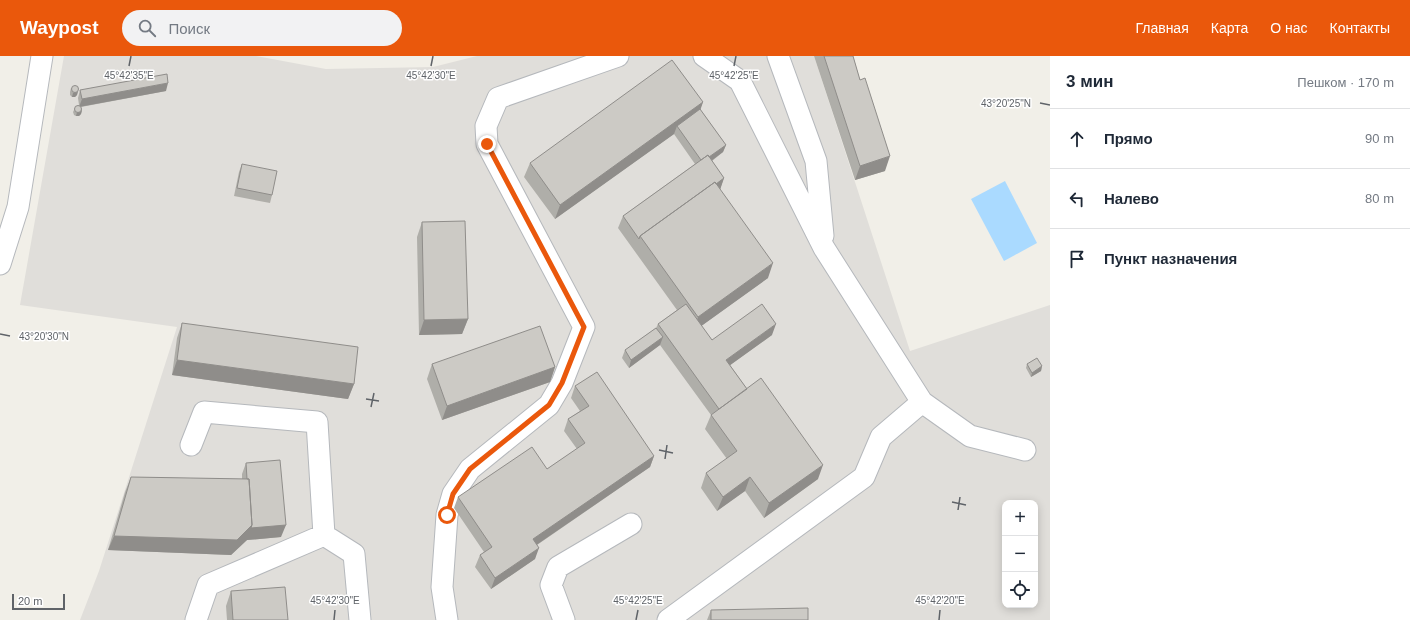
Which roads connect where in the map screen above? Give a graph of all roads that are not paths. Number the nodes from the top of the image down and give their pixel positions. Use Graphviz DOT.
graph roads {
  1 [pos="42,56"];
  2 [pos="618,56"];
  3 [pos="704,56"];
  4 [pos="778,56"];
  5 [pos="824,248"];
  6 [pos="0,264"];
  7 [pos="922,402"];
  8 [pos="191,445"];
  9 [pos="1025,450"];
  10 [pos="631,524"];
  11 [pos="324,534"];
  12 [pos="196,620"];
  13 [pos="360,620"];
  14 [pos="447,620"];
  15 [pos="564,620"];
  16 [pos="668,620"];
  1 -- 6 [label="lane"];
  2 -- 14 [label="lane"];
  3 -- 5 [label="lane"];
  4 -- 5 [label="lane"];
  5 -- 7 [label="lane"];
  7 -- 9 [label="lane"];
  7 -- 16 [label="lane"];
  8 -- 11 [label="lane"];
  10 -- 15 [label="lane"];
  11 -- 12 [label="lane"];
  11 -- 13 [label="lane"];
}
